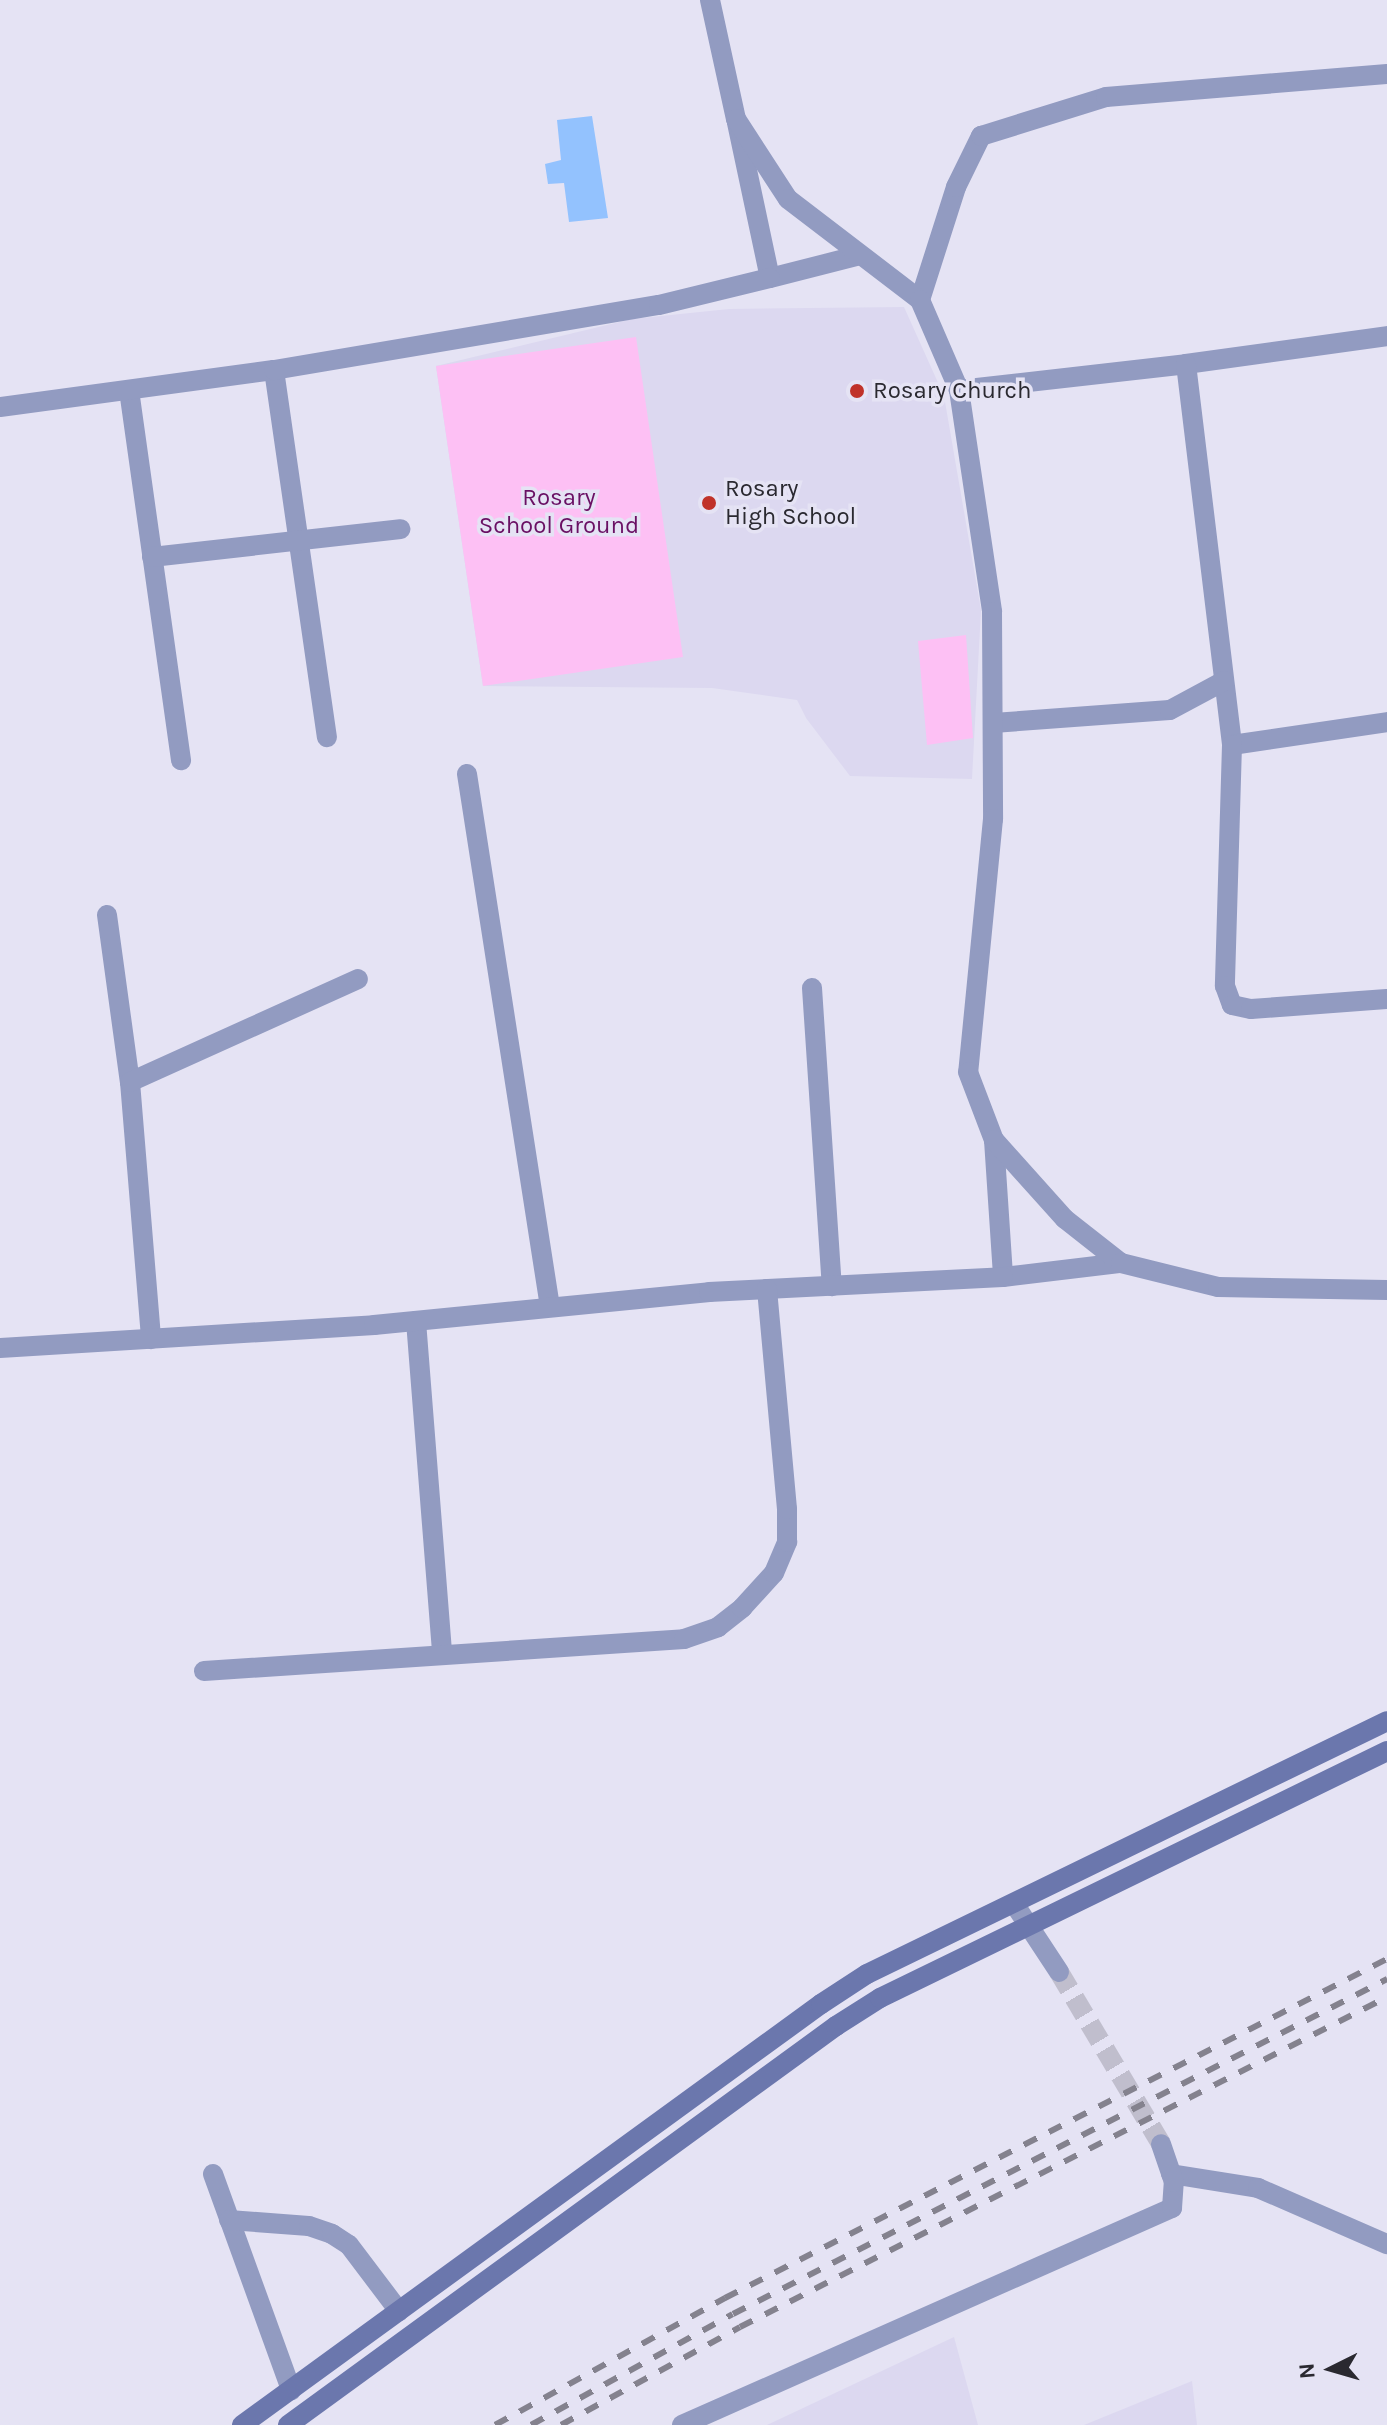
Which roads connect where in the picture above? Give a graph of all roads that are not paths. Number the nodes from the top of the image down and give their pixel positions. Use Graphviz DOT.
graph roads {
  1 [pos="710,0"];
  2 [pos="1387,74"];
  3 [pos="736,119"];
  4 [pos="860,255"];
  5 [pos="770,278"];
  6 [pos="920,300"];
  7 [pos="1387,336"];
  8 [pos="1186,364"];
  9 [pos="274,370"];
  10 [pos="129,390"];
  11 [pos="959,390"];
  12 [pos="0,407"];
  13 [pos="400,529"];
  14 [pos="299,540"];
  15 [pos="152,557"];
  16 [pos="1224,681"];
  17 [pos="1387,722"];
  18 [pos="993,723"];
  19 [pos="327,737"];
  20 [pos="1232,745"];
  21 [pos="181,760"];
  22 [pos="467,774"];
  23 [pos="107,915"];
  24 [pos="358,979"];
  25 [pos="812,988"];
  26 [pos="1387,999"];
  27 [pos="130,1082"];
  28 [pos="994,1140"];
  29 [pos="1121,1263"];
  30 [pos="1003,1277"];
  31 [pos="832,1286"];
  32 [pos="767,1289"];
  33 [pos="1387,1290"];
  34 [pos="550,1307"];
  35 [pos="416,1321"];
  36 [pos="151,1339"];
  37 [pos="0,1348"];
  38 [pos="442,1655"];
  39 [pos="204,1671"];
  40 [pos="1387,1721"];
  41 [pos="1387,1751"];
  42 [pos="1015,1905"];
  43 [pos="1030,1927"];
  44 [pos="1059,1972"];
  45 [pos="1161,2144"];
  46 [pos="213,2174"];
  47 [pos="1171,2174"];
  48 [pos="229,2220"];
  49 [pos="1387,2244"];
  50 [pos="399,2311"];
  51 [pos="291,2390"];
  52 [pos="242,2425"];
  53 [pos="288,2425"];
  54 [pos="682,2425"];
  1 -- 3 [label="street"];
  2 -- 6 [label="street"];
  3 -- 4 [label="street"];
  3 -- 5 [label="street"];
  4 -- 5 [label="street"];
  4 -- 6 [label="street"];
  5 -- 9 [label="street"];
  6 -- 11 [label="street"];
  7 -- 8 [label="street"];
  8 -- 11 [label="street"];
  8 -- 16 [label="street"];
  9 -- 10 [label="street"];
  9 -- 14 [label="street"];
  10 -- 12 [label="street"];
  10 -- 15 [label="street"];
  11 -- 18 [label="street"];
  13 -- 14 [label="street"];
  14 -- 15 [label="street"];
  14 -- 19 [label="street"];
  15 -- 21 [label="street"];
  16 -- 18 [label="street"];
  16 -- 20 [label="street"];
  17 -- 20 [label="street"];
  18 -- 28 [label="street"];
  20 -- 26 [label="street"];
  22 -- 34 [label="street"];
  23 -- 27 [label="street"];
  24 -- 27 [label="street"];
  25 -- 31 [label="street"];
  27 -- 36 [label="street"];
  28 -- 29 [label="street"];
  28 -- 30 [label="street"];
  29 -- 30 [label="street"];
  29 -- 33 [label="street"];
  30 -- 31 [label="street"];
  31 -- 32 [label="street"];
  32 -- 34 [label="street"];
  32 -- 38 [label="street"];
  34 -- 35 [label="street"];
  35 -- 36 [label="street"];
  35 -- 38 [label="street"];
  36 -- 37 [label="street"];
  38 -- 39 [label="street"];
  40 -- 42 [label="main road"];
  41 -- 43 [label="main road"];
  42 -- 43 [label="street"];
  42 -- 50 [label="main road"];
  43 -- 44 [label="street"];
  43 -- 53 [label="main road"];
  45 -- 47 [label="street"];
  46 -- 48 [label="street"];
  47 -- 49 [label="street"];
  47 -- 54 [label="street"];
  48 -- 50 [label="street"];
  48 -- 51 [label="street"];
  50 -- 51 [label="main road"];
  51 -- 52 [label="main road"];
}
